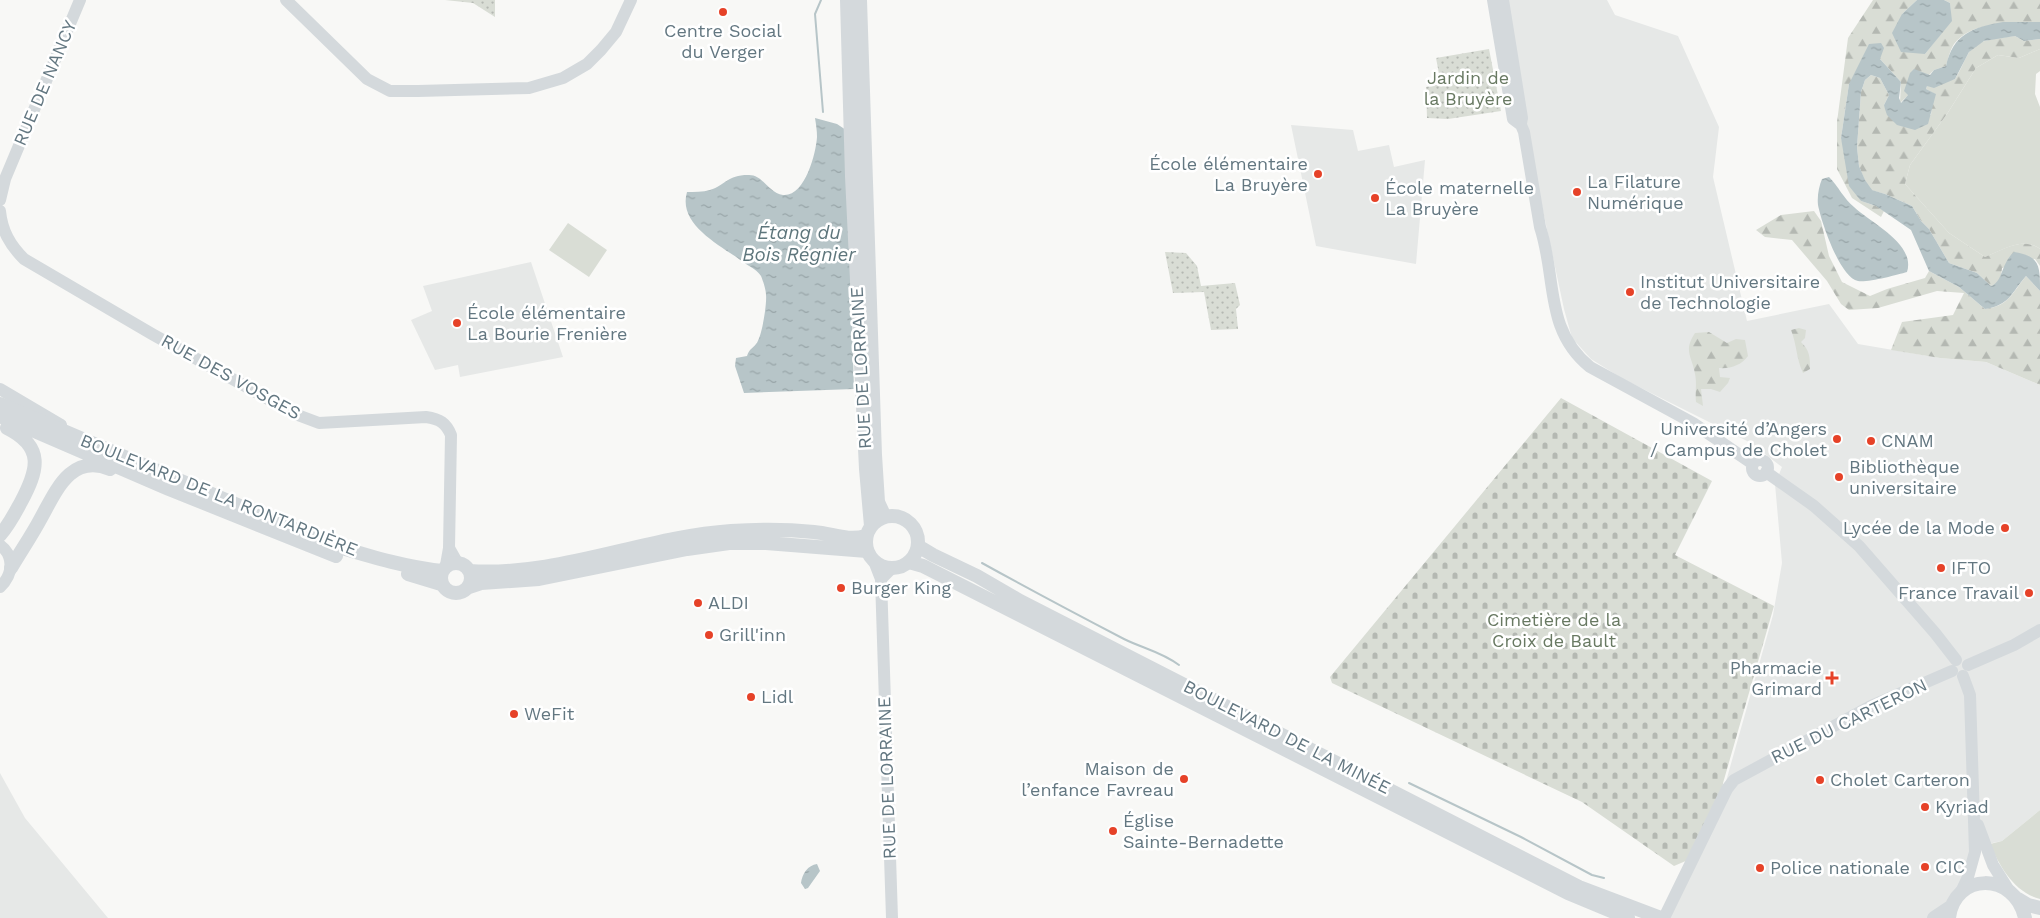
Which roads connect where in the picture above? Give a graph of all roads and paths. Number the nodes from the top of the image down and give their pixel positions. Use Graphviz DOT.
graph roads {
  1 [pos="80,0"];
  2 [pos="286,0"];
  3 [pos="631,0"];
  4 [pos="847,0"];
  5 [pos="860,0"];
  6 [pos="1492,0"];
  7 [pos="1503,0"];
  8 [pos="1517,122"];
  9 [pos="0,195"];
  10 [pos="0,200"];
  11 [pos="0,211"];
  12 [pos="0,390"];
  13 [pos="0,404"];
  14 [pos="0,416"];
  15 [pos="0,424"];
  16 [pos="89,442"];
  17 [pos="169,489"];
  18 [pos="885,517"];
  19 [pos="869,531"];
  20 [pos="0,535"];
  21 [pos="0,545"];
  22 [pos="918,546"];
  23 [pos="871,556"];
  24 [pos="909,562"];
  25 [pos="11,568"];
  26 [pos="892,568"];
  27 [pos="451,571"];
  28 [pos="882,579"];
  29 [pos="0,587"];
  30 [pos="469,587"];
  31 [pos="2040,630"];
  32 [pos="1960,668"];
  33 [pos="1975,816"];
  34 [pos="2008,889"];
  35 [pos="2018,899"];
  36 [pos="1954,906"];
  37 [pos="2040,908"];
  38 [pos="892,918"];
  39 [pos="1628,918"];
  40 [pos="1662,918"];
  41 [pos="1934,918"];
  42 [pos="2025,918"];
  1 -- 9 [label="street, RUE DE NANCY"];
  2 -- 3 [label="street"];
  4 -- 19 [label="main road, RUE DE LORRAINE"];
  5 -- 18 [label="main road, RUE DE LORRAINE"];
  6 -- 8 [label="street"];
  7 -- 8 [label="street"];
  8 -- 32 [label="street"];
  9 -- 10 [label="street"];
  11 -- 27 [label="street, RUE DES VOSGES"];
  12 -- 16 [label="street"];
  13 -- 16 [label="main road, BOULEVARD DE LA RONTARDIÈRE"];
  14 -- 17 [label="main road, BOULEVARD DE LA RONTARDIÈRE"];
  15 -- 20 [label="main road"];
  16 -- 27 [label="main road, BOULEVARD DE LA RONTARDIÈRE"];
  17 -- 25 [label="main road"];
  17 -- 27 [label="main road, BOULEVARD DE LA RONTARDIÈRE"];
  18 -- 19 [label="main road"];
  18 -- 22 [label="main road"];
  19 -- 23 [label="main road"];
  19 -- 27 [label="main road, BOULEVARD DE LA RONTARDIÈRE"];
  21 -- 25 [label="street"];
  22 -- 24 [label="main road"];
  22 -- 40 [label="main road, BOULEVARD DE LA MINÉE"];
  23 -- 26 [label="main road"];
  23 -- 28 [label="street, RUE DE LORRAINE"];
  23 -- 30 [label="main road"];
  24 -- 26 [label="main road"];
  24 -- 39 [label="main road, BOULEVARD DE LA MINÉE"];
  25 -- 29 [label="street"];
  26 -- 28 [label="street"];
  27 -- 30 [label="main road"];
  27 -- 30 [label="main road"];
  28 -- 38 [label="street, RUE DE LORRAINE"];
  31 -- 32 [label="street, RUE DU CARTERON"];
  32 -- 33 [label="street"];
  32 -- 40 [label="street, RUE DU CARTERON"];
  33 -- 34 [label="street"];
  33 -- 36 [label="street"];
  34 -- 35 [label="main road"];
  34 -- 36 [label="main road"];
  35 -- 37 [label="main road"];
  35 -- 42 [label="main road"];
  36 -- 41 [label="main road"];
}
